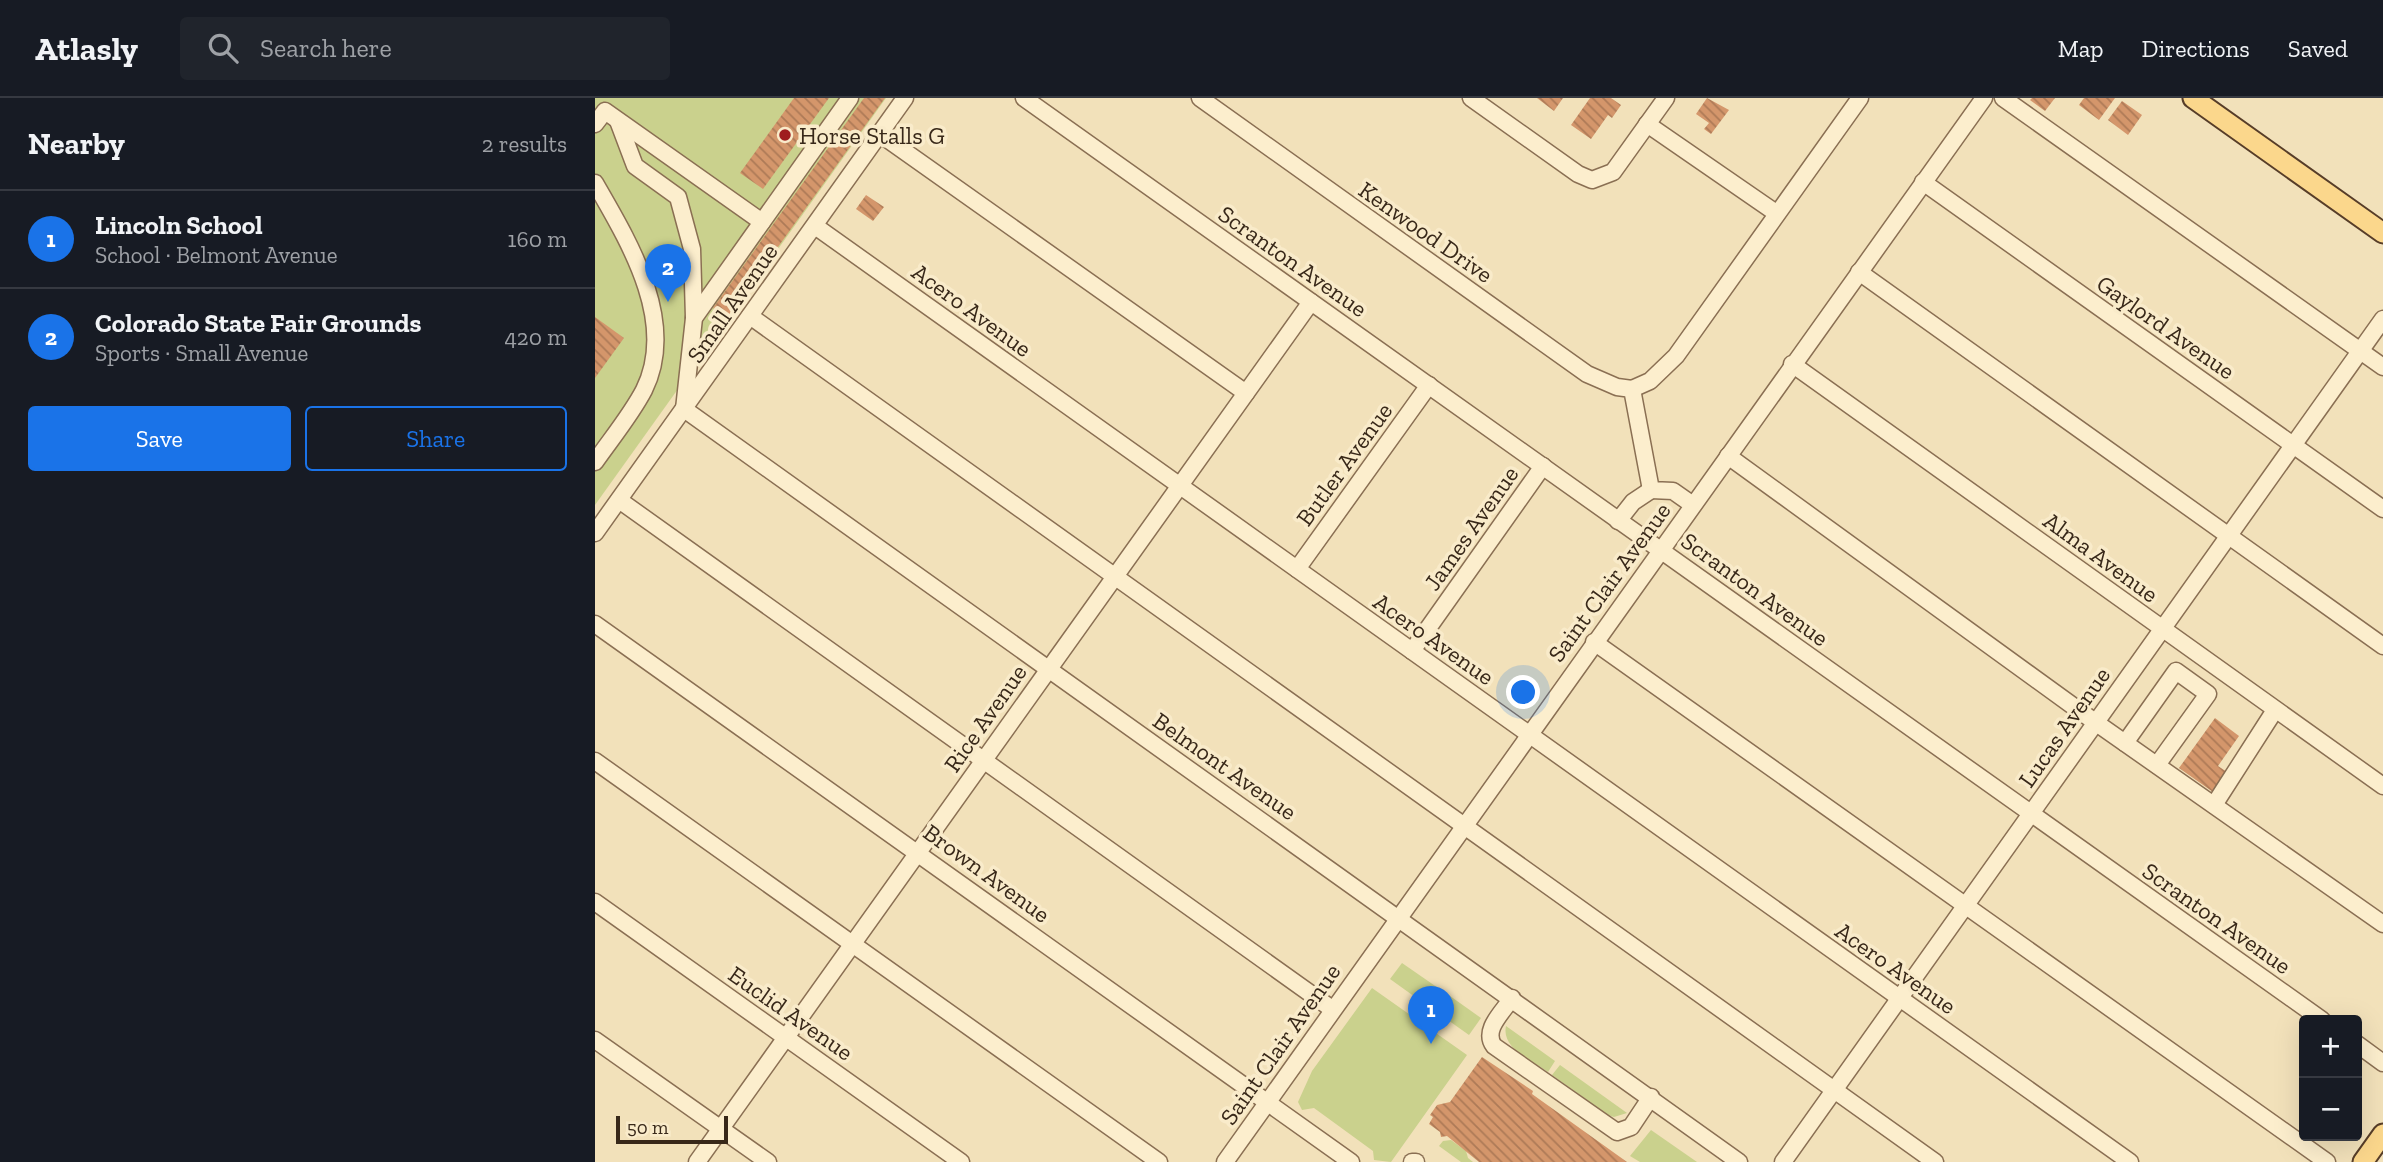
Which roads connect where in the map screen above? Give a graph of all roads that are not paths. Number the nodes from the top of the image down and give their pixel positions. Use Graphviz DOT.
graph roads {
  1 [pos="850,98"];
  2 [pos="905,98"];
  3 [pos="1024,98"];
  4 [pos="1200,98"];
  5 [pos="1471,98"];
  6 [pos="1665,98"];
  7 [pos="1860,98"];
  8 [pos="1984,98"];
  9 [pos="2003,98"];
  10 [pos="2193,98"];
  11 [pos="608,113"];
  12 [pos="1647,124"];
  13 [pos="880,134"];
  14 [pos="1923,182"];
  15 [pos="595,183"];
  16 [pos="1776,213"];
  17 [pos="762,222"];
  18 [pos="814,226"];
  19 [pos="2383,233"];
  20 [pos="1859,272"];
  21 [pos="1311,302"];
  22 [pos="750,316"];
  23 [pos="694,318"];
  24 [pos="2383,319"];
  25 [pos="2360,351"];
  26 [pos="1793,364"];
  27 [pos="2383,367"];
  28 [pos="1429,385"];
  29 [pos="1632,389"];
  30 [pos="1247,393"];
  31 [pos="684,409"];
  32 [pos="2292,445"];
  33 [pos="1727,456"];
  34 [pos="595,462"];
  35 [pos="1543,466"];
  36 [pos="1178,485"];
  37 [pos="1651,490"];
  38 [pos="619,500"];
  39 [pos="1693,505"];
  40 [pos="2383,509"];
  41 [pos="1618,521"];
  42 [pos="595,533"];
  43 [pos="2228,536"];
  44 [pos="1660,549"];
  45 [pos="1297,569"];
  46 [pos="1115,576"];
  47 [pos="595,624"];
  48 [pos="2161,629"];
  49 [pos="1594,642"];
  50 [pos="2383,646"];
  51 [pos="1412,651"];
  52 [pos="1048,669"];
  53 [pos="2275,710"];
  54 [pos="2095,722"];
  55 [pos="1529,734"];
  56 [pos="2125,743"];
  57 [pos="983,760"];
  58 [pos="595,761"];
  59 [pos="2157,765"];
  60 [pos="2383,786"];
  61 [pos="2214,805"];
  62 [pos="2029,814"];
  63 [pos="1464,824"];
  64 [pos="919,852"];
  65 [pos="595,902"];
  66 [pos="1964,906"];
  67 [pos="1398,917"];
  68 [pos="2383,924"];
  69 [pos="852,943"];
  70 [pos="1513,998"];
  71 [pos="1898,999"];
  72 [pos="1332,1010"];
  73 [pos="2315,1015"];
  74 [pos="785,1037"];
  75 [pos="595,1040"];
  76 [pos="2362,1048"];
  77 [pos="2383,1063"];
  78 [pos="1833,1091"];
  79 [pos="1651,1097"];
  80 [pos="1268,1103"];
  81 [pos="720,1128"];
  82 [pos="2383,1134"];
  83 [pos="697,1162"];
  84 [pos="768,1162"];
  85 [pos="961,1162"];
  86 [pos="1159,1162"];
  87 [pos="1225,1162"];
  88 [pos="1351,1162"];
  89 [pos="1739,1162"];
  90 [pos="1783,1162"];
  91 [pos="1935,1162"];
  92 [pos="2130,1162"];
  93 [pos="2327,1162"];
  94 [pos="2363,1162"];
  1 -- 17 [label="street"];
  2 -- 13 [label="street, Small Avenue"];
  3 -- 21 [label="street, Scranton Avenue"];
  4 -- 29 [label="street, Kenwood Drive"];
  5 -- 12 [label="street"];
  6 -- 12 [label="street"];
  7 -- 16 [label="street"];
  8 -- 14 [label="street, Saint Clair Avenue"];
  9 -- 25 [label="street"];
  10 -- 19 [label="main road"];
  11 -- 17 [label="street"];
  11 -- 23 [label="street"];
  12 -- 16 [label="street"];
  13 -- 18 [label="street, Small Avenue"];
  13 -- 30 [label="street"];
  14 -- 20 [label="street, Saint Clair Avenue"];
  14 -- 32 [label="street, Gaylord Avenue"];
  15 -- 34 [label="street"];
  16 -- 29 [label="street"];
  17 -- 23 [label="street"];
  18 -- 22 [label="street, Small Avenue"];
  18 -- 36 [label="street, Acero Avenue"];
  20 -- 26 [label="street, Saint Clair Avenue"];
  20 -- 43 [label="street"];
  21 -- 28 [label="street, Scranton Avenue"];
  21 -- 30 [label="street, Rice Avenue"];
  22 -- 31 [label="street, Small Avenue"];
  22 -- 46 [label="street"];
  23 -- 31 [label="street"];
  24 -- 25 [label="street, Lucas Avenue"];
  25 -- 27 [label="street"];
  25 -- 32 [label="street, Lucas Avenue"];
  26 -- 33 [label="street, Saint Clair Avenue"];
  26 -- 48 [label="street, Alma Avenue"];
  28 -- 35 [label="street, Scranton Avenue"];
  28 -- 45 [label="street, Butler Avenue"];
  29 -- 37 [label="street"];
  30 -- 36 [label="street, Rice Avenue"];
  31 -- 38 [label="street, Small Avenue"];
  31 -- 52 [label="street, Belmont Avenue"];
  32 -- 40 [label="street, Gaylord Avenue"];
  32 -- 43 [label="street, Lucas Avenue"];
  33 -- 39 [label="street, Saint Clair Avenue"];
  33 -- 54 [label="street"];
  35 -- 41 [label="street, Scranton Avenue"];
  35 -- 51 [label="street, James Avenue"];
  36 -- 45 [label="street, Acero Avenue"];
  36 -- 46 [label="street, Rice Avenue"];
  37 -- 39 [label="street"];
  37 -- 41 [label="street"];
  38 -- 42 [label="street, Small Avenue"];
  38 -- 57 [label="street"];
  39 -- 44 [label="street, Saint Clair Avenue"];
  41 -- 44 [label="street, Scranton Avenue"];
  43 -- 48 [label="street, Lucas Avenue"];
  43 -- 50 [label="street"];
  44 -- 49 [label="street, Saint Clair Avenue"];
  44 -- 62 [label="street, Scranton Avenue"];
  45 -- 51 [label="street, Acero Avenue"];
  46 -- 52 [label="street, Rice Avenue"];
  46 -- 63 [label="street"];
  47 -- 64 [label="street, Brown Avenue"];
  48 -- 53 [label="street, Alma Avenue"];
  48 -- 54 [label="street, Lucas Avenue"];
  49 -- 55 [label="street, Saint Clair Avenue"];
  49 -- 66 [label="street"];
  51 -- 55 [label="street, Acero Avenue"];
  52 -- 57 [label="street, Rice Avenue"];
  52 -- 67 [label="street, Belmont Avenue"];
  53 -- 60 [label="street, Alma Avenue"];
  53 -- 61 [label="street"];
  54 -- 56 [label="street"];
  54 -- 62 [label="street, Lucas Avenue"];
  55 -- 63 [label="street, Saint Clair Avenue"];
  55 -- 71 [label="street, Acero Avenue"];
  56 -- 59 [label="street"];
  56 -- 59 [label="street"];
  57 -- 64 [label="street, Rice Avenue"];
  57 -- 72 [label="street"];
  58 -- 69 [label="street"];
  59 -- 61 [label="street"];
  61 -- 68 [label="street"];
  62 -- 66 [label="street, Lucas Avenue"];
  62 -- 73 [label="street, Scranton Avenue"];
  63 -- 67 [label="street, Saint Clair Avenue"];
  63 -- 78 [label="street"];
  64 -- 69 [label="street, Rice Avenue"];
  64 -- 80 [label="street, Brown Avenue"];
  65 -- 74 [label="street, Euclid Avenue"];
  66 -- 71 [label="street, Lucas Avenue"];
  66 -- 93 [label="street"];
  67 -- 70 [label="street, Belmont Avenue"];
  67 -- 72 [label="street, Saint Clair Avenue"];
  69 -- 74 [label="street, Rice Avenue"];
  69 -- 86 [label="street"];
  70 -- 79 [label="street, Belmont Avenue"];
  70 -- 79 [label="street"];
  71 -- 78 [label="street, Lucas Avenue"];
  71 -- 92 [label="street, Acero Avenue"];
  72 -- 80 [label="street, Saint Clair Avenue"];
  74 -- 81 [label="street, Rice Avenue"];
  74 -- 85 [label="street, Euclid Avenue"];
  75 -- 81 [label="street"];
  76 -- 77 [label="street"];
  78 -- 90 [label="street, Lucas Avenue"];
  78 -- 91 [label="street"];
  79 -- 89 [label="street, Belmont Avenue"];
  80 -- 87 [label="street, Saint Clair Avenue"];
  80 -- 88 [label="street, Brown Avenue"];
  81 -- 83 [label="street, Rice Avenue"];
  81 -- 84 [label="street"];
  82 -- 94 [label="main road"];
}
